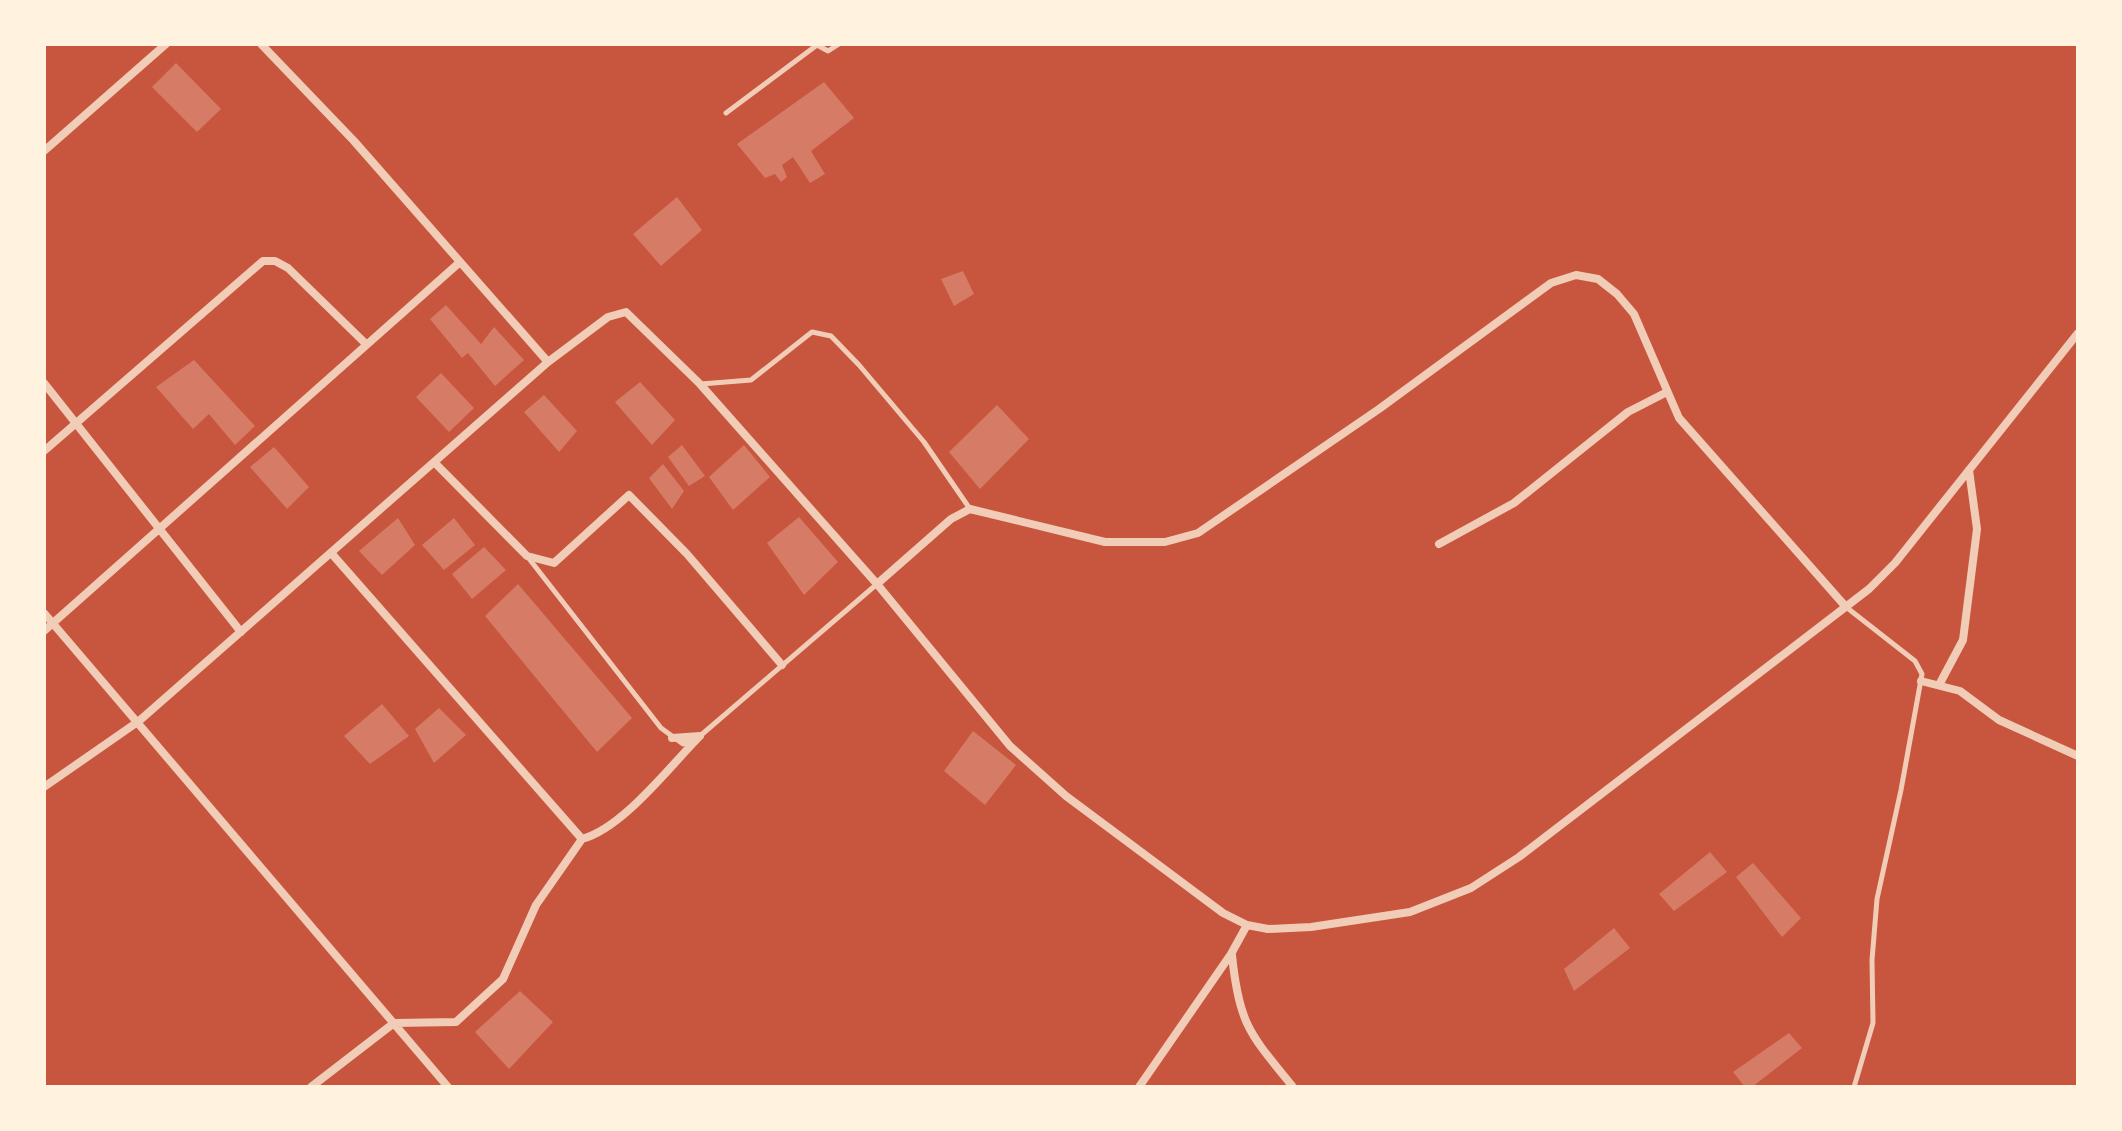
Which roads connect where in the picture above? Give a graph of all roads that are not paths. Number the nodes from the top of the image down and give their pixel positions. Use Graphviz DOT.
graph roads {
  1 [pos="166,44"];
  2 [pos="261,44"];
  3 [pos="817,44"];
  4 [pos="839,44"];
  5 [pos="726,113"];
  6 [pos="44,151"];
  7 [pos="460,262"];
  8 [pos="2078,333"];
  9 [pos="365,343"];
  10 [pos="548,362"];
  11 [pos="44,383"];
  12 [pos="700,384"];
  13 [pos="1667,392"];
  14 [pos="76,423"];
  15 [pos="44,451"];
  16 [pos="434,462"];
  17 [pos="1969,470"];
  18 [pos="970,509"];
  19 [pos="157,529"];
  20 [pos="1439,544"];
  21 [pos="332,554"];
  22 [pos="527,556"];
  23 [pos="877,584"];
  24 [pos="1846,607"];
  25 [pos="44,613"];
  26 [pos="52,623"];
  27 [pos="44,631"];
  28 [pos="241,632"];
  29 [pos="782,665"];
  30 [pos="1921,681"];
  31 [pos="1939,685"];
  32 [pos="139,721"];
  33 [pos="700,736"];
  34 [pos="672,738"];
  35 [pos="2078,756"];
  36 [pos="44,787"];
  37 [pos="582,839"];
  38 [pos="1247,925"];
  39 [pos="1231,954"];
  40 [pos="394,1023"];
  41 [pos="311,1087"];
  42 [pos="448,1087"];
  43 [pos="1139,1087"];
  44 [pos="1293,1087"];
  45 [pos="1854,1087"];
  1 -- 6 [label="street"];
  2 -- 7 [label="street"];
  3 -- 4 [label="lane"];
  3 -- 5 [label="lane"];
  7 -- 9 [label="street"];
  7 -- 10 [label="street"];
  8 -- 17 [label="street"];
  9 -- 14 [label="street"];
  9 -- 19 [label="street"];
  10 -- 12 [label="street"];
  10 -- 16 [label="street"];
  11 -- 14 [label="street"];
  12 -- 18 [label="lane"];
  12 -- 23 [label="street"];
  13 -- 18 [label="street"];
  13 -- 20 [label="street"];
  13 -- 24 [label="street"];
  14 -- 15 [label="street"];
  14 -- 19 [label="street"];
  16 -- 21 [label="street"];
  16 -- 22 [label="street"];
  17 -- 24 [label="street"];
  17 -- 31 [label="street"];
  18 -- 23 [label="street"];
  19 -- 26 [label="street"];
  19 -- 28 [label="street"];
  21 -- 28 [label="street"];
  21 -- 37 [label="street"];
  22 -- 29 [label="street"];
  22 -- 34 [label="lane"];
  23 -- 29 [label="lane"];
  23 -- 38 [label="street"];
  24 -- 30 [label="lane"];
  24 -- 38 [label="street"];
  25 -- 26 [label="street"];
  26 -- 27 [label="street"];
  26 -- 32 [label="street"];
  28 -- 32 [label="street"];
  29 -- 33 [label="lane"];
  30 -- 31 [label="street"];
  30 -- 45 [label="lane"];
  31 -- 35 [label="street"];
  32 -- 36 [label="street"];
  32 -- 40 [label="street"];
  33 -- 34 [label="street"];
  33 -- 37 [label="street"];
  37 -- 40 [label="street"];
  38 -- 39 [label="street"];
  39 -- 43 [label="street"];
  39 -- 44 [label="street"];
  40 -- 41 [label="street"];
  40 -- 42 [label="street"];
}
